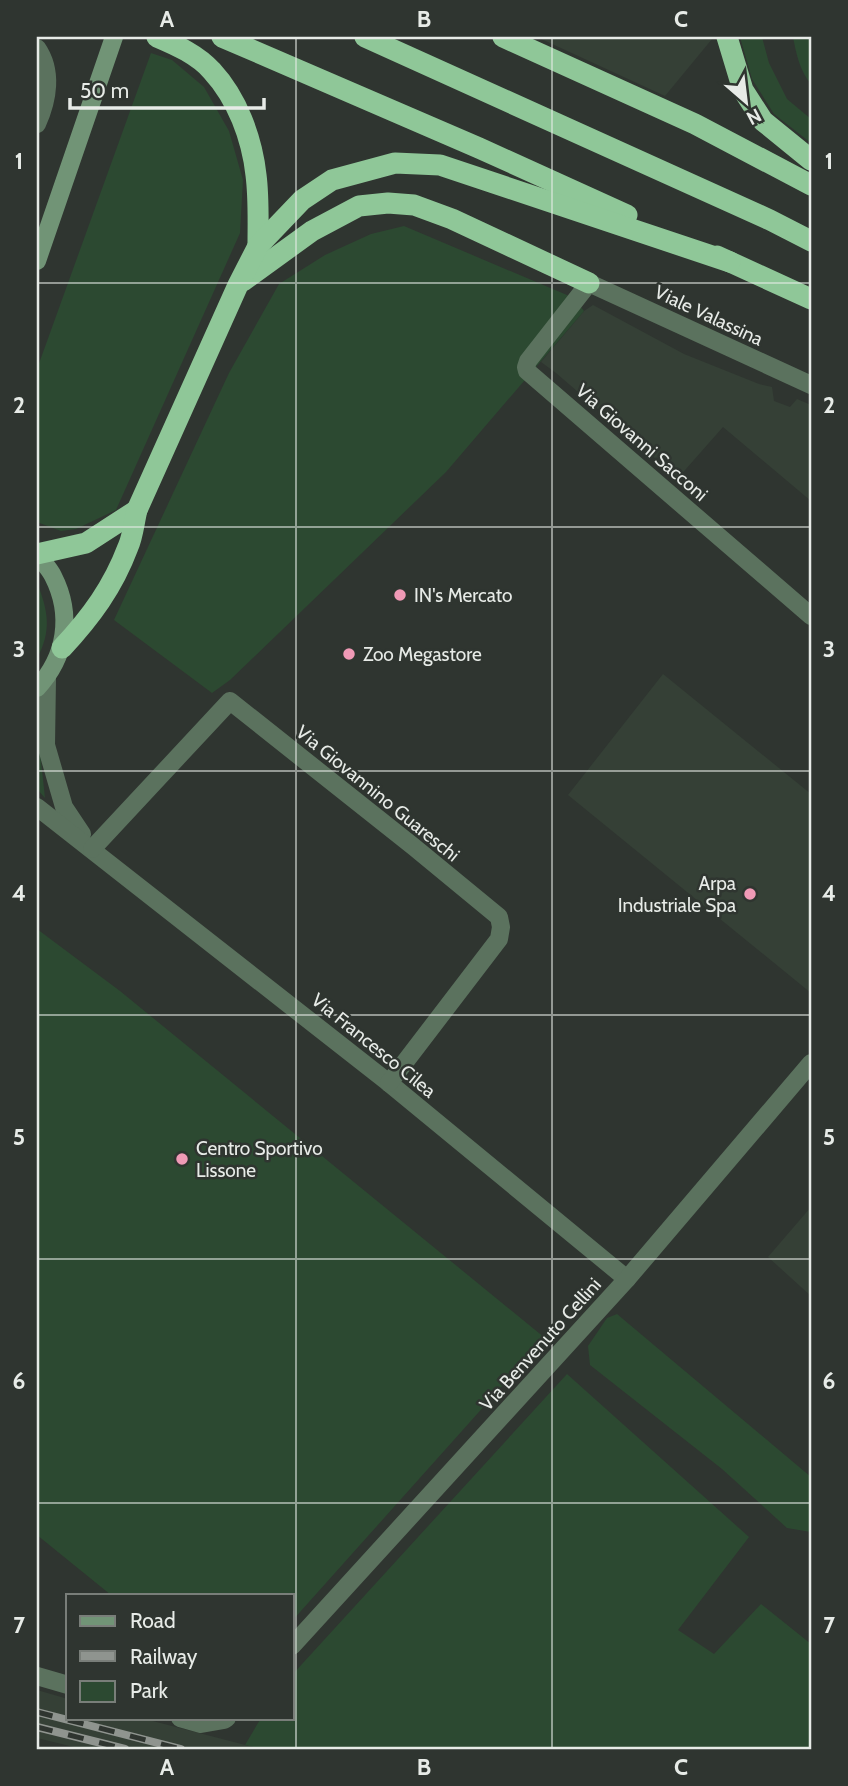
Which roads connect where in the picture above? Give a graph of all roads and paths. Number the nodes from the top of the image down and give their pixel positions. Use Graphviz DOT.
graph roads {
  1 [pos="114,37"];
  2 [pos="157,37"];
  3 [pos="222,37"];
  4 [pos="365,37"];
  5 [pos="503,37"];
  6 [pos="727,37"];
  7 [pos="40,53"];
  8 [pos="37,124"];
  9 [pos="811,160"];
  10 [pos="811,185"];
  11 [pos="811,241"];
  12 [pos="258,246"];
  13 [pos="37,261"];
  14 [pos="730,262"];
  15 [pos="589,283"];
  16 [pos="238,285"];
  17 [pos="811,299"];
  18 [pos="811,385"];
  19 [pos="137,509"];
  20 [pos="37,554"];
  21 [pos="811,616"];
  22 [pos="62,648"];
  23 [pos="42,683"];
  24 [pos="37,807"];
  25 [pos="92,849"];
  26 [pos="811,1063"];
  27 [pos="389,1083"];
  28 [pos="626,1279"];
  29 [pos="294,1644"];
  30 [pos="37,1676"];
  31 [pos="66,1684"];
  32 [pos="187,1720"];
  33 [pos="221,1720"];
  1 -- 13 [label="main road"];
  2 -- 12 [label="highway"];
  3 -- 14 [label="highway"];
  4 -- 11 [label="highway"];
  5 -- 10 [label="highway"];
  6 -- 9 [label="highway"];
  7 -- 8 [label="street"];
  12 -- 14 [label="highway"];
  12 -- 16 [label="highway"];
  14 -- 17 [label="highway"];
  15 -- 16 [label="highway"];
  15 -- 18 [label="street, Viale Valassina"];
  15 -- 21 [label="street, Via Giovanni Sacconi"];
  16 -- 19 [label="highway"];
  19 -- 20 [label="highway"];
  19 -- 22 [label="highway"];
  20 -- 22 [label="main road"];
  22 -- 23 [label="main road"];
  23 -- 25 [label="street, Via Francesco Cilea"];
  24 -- 25 [label="street, Via Francesco Cilea"];
  25 -- 27 [label="street, Via Francesco Cilea"];
  25 -- 27 [label="street, Via Giovannino Guareschi"];
  26 -- 28 [label="street, Via Benvenuto Cellini"];
  27 -- 28 [label="street, Via Francesco Cilea"];
  28 -- 29 [label="street, Via Benvenuto Cellini"];
  30 -- 31 [label="street"];
  32 -- 33 [label="street"];
}
